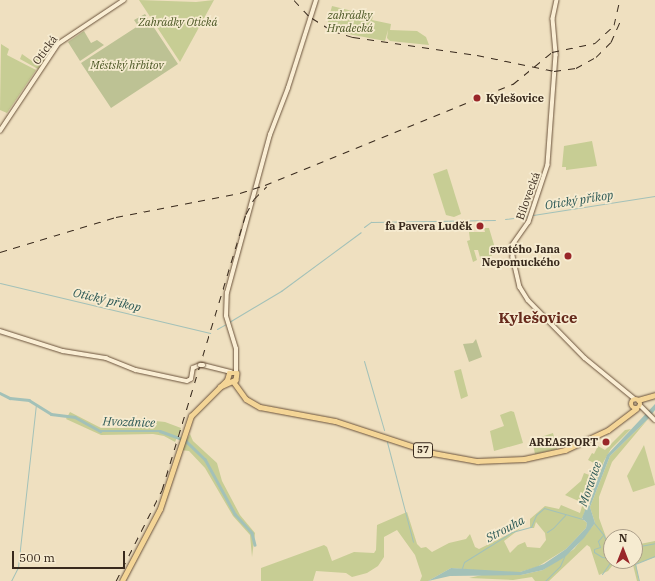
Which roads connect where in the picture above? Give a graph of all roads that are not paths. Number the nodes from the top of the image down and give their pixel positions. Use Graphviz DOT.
graph roads {
  1 [pos="124,0"];
  2 [pos="316,0"];
  3 [pos="557,0"];
  4 [pos="0,131"];
  5 [pos="0,331"];
  6 [pos="232,376"];
  7 [pos="654,395"];
  8 [pos="637,405"];
  9 [pos="655,420"];
  10 [pos="122,581"];
  1 -- 4 [label="main road, Otická"];
  2 -- 6 [label="main road"];
  3 -- 8 [label="main road, Bílovecká"];
  5 -- 6 [label="main road"];
  6 -- 8 [label="main road, 57"];
  6 -- 10 [label="main road"];
  7 -- 8 [label="main road"];
  8 -- 9 [label="main road, Bílovecká"];
}
